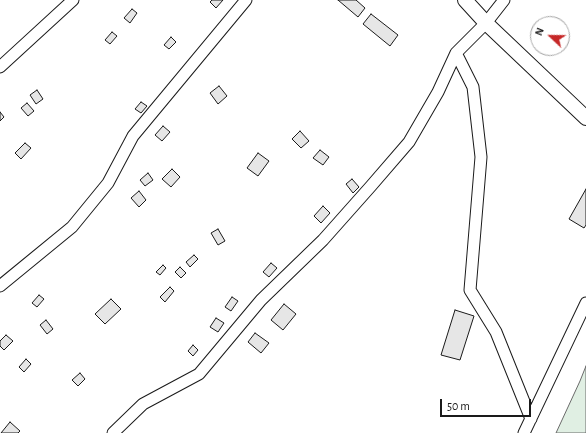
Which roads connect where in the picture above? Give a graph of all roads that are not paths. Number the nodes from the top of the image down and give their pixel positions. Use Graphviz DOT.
graph roads {
  1 [pos="73,0"];
  2 [pos="246,0"];
  3 [pos="464,0"];
  4 [pos="504,0"];
  5 [pos="486,23"];
  6 [pos="456,53"];
  7 [pos="0,67"];
  8 [pos="586,118"];
  9 [pos="0,286"];
  10 [pos="586,304"];
  11 [pos="531,419"];
  12 [pos="113,433"];
  13 [pos="524,433"];
  1 -- 7 [label="street"];
  2 -- 9 [label="street"];
  3 -- 5 [label="street"];
  4 -- 5 [label="street"];
  5 -- 6 [label="street"];
  5 -- 8 [label="street"];
  6 -- 11 [label="street"];
  6 -- 12 [label="street"];
  10 -- 11 [label="street"];
  11 -- 13 [label="street"];
}
